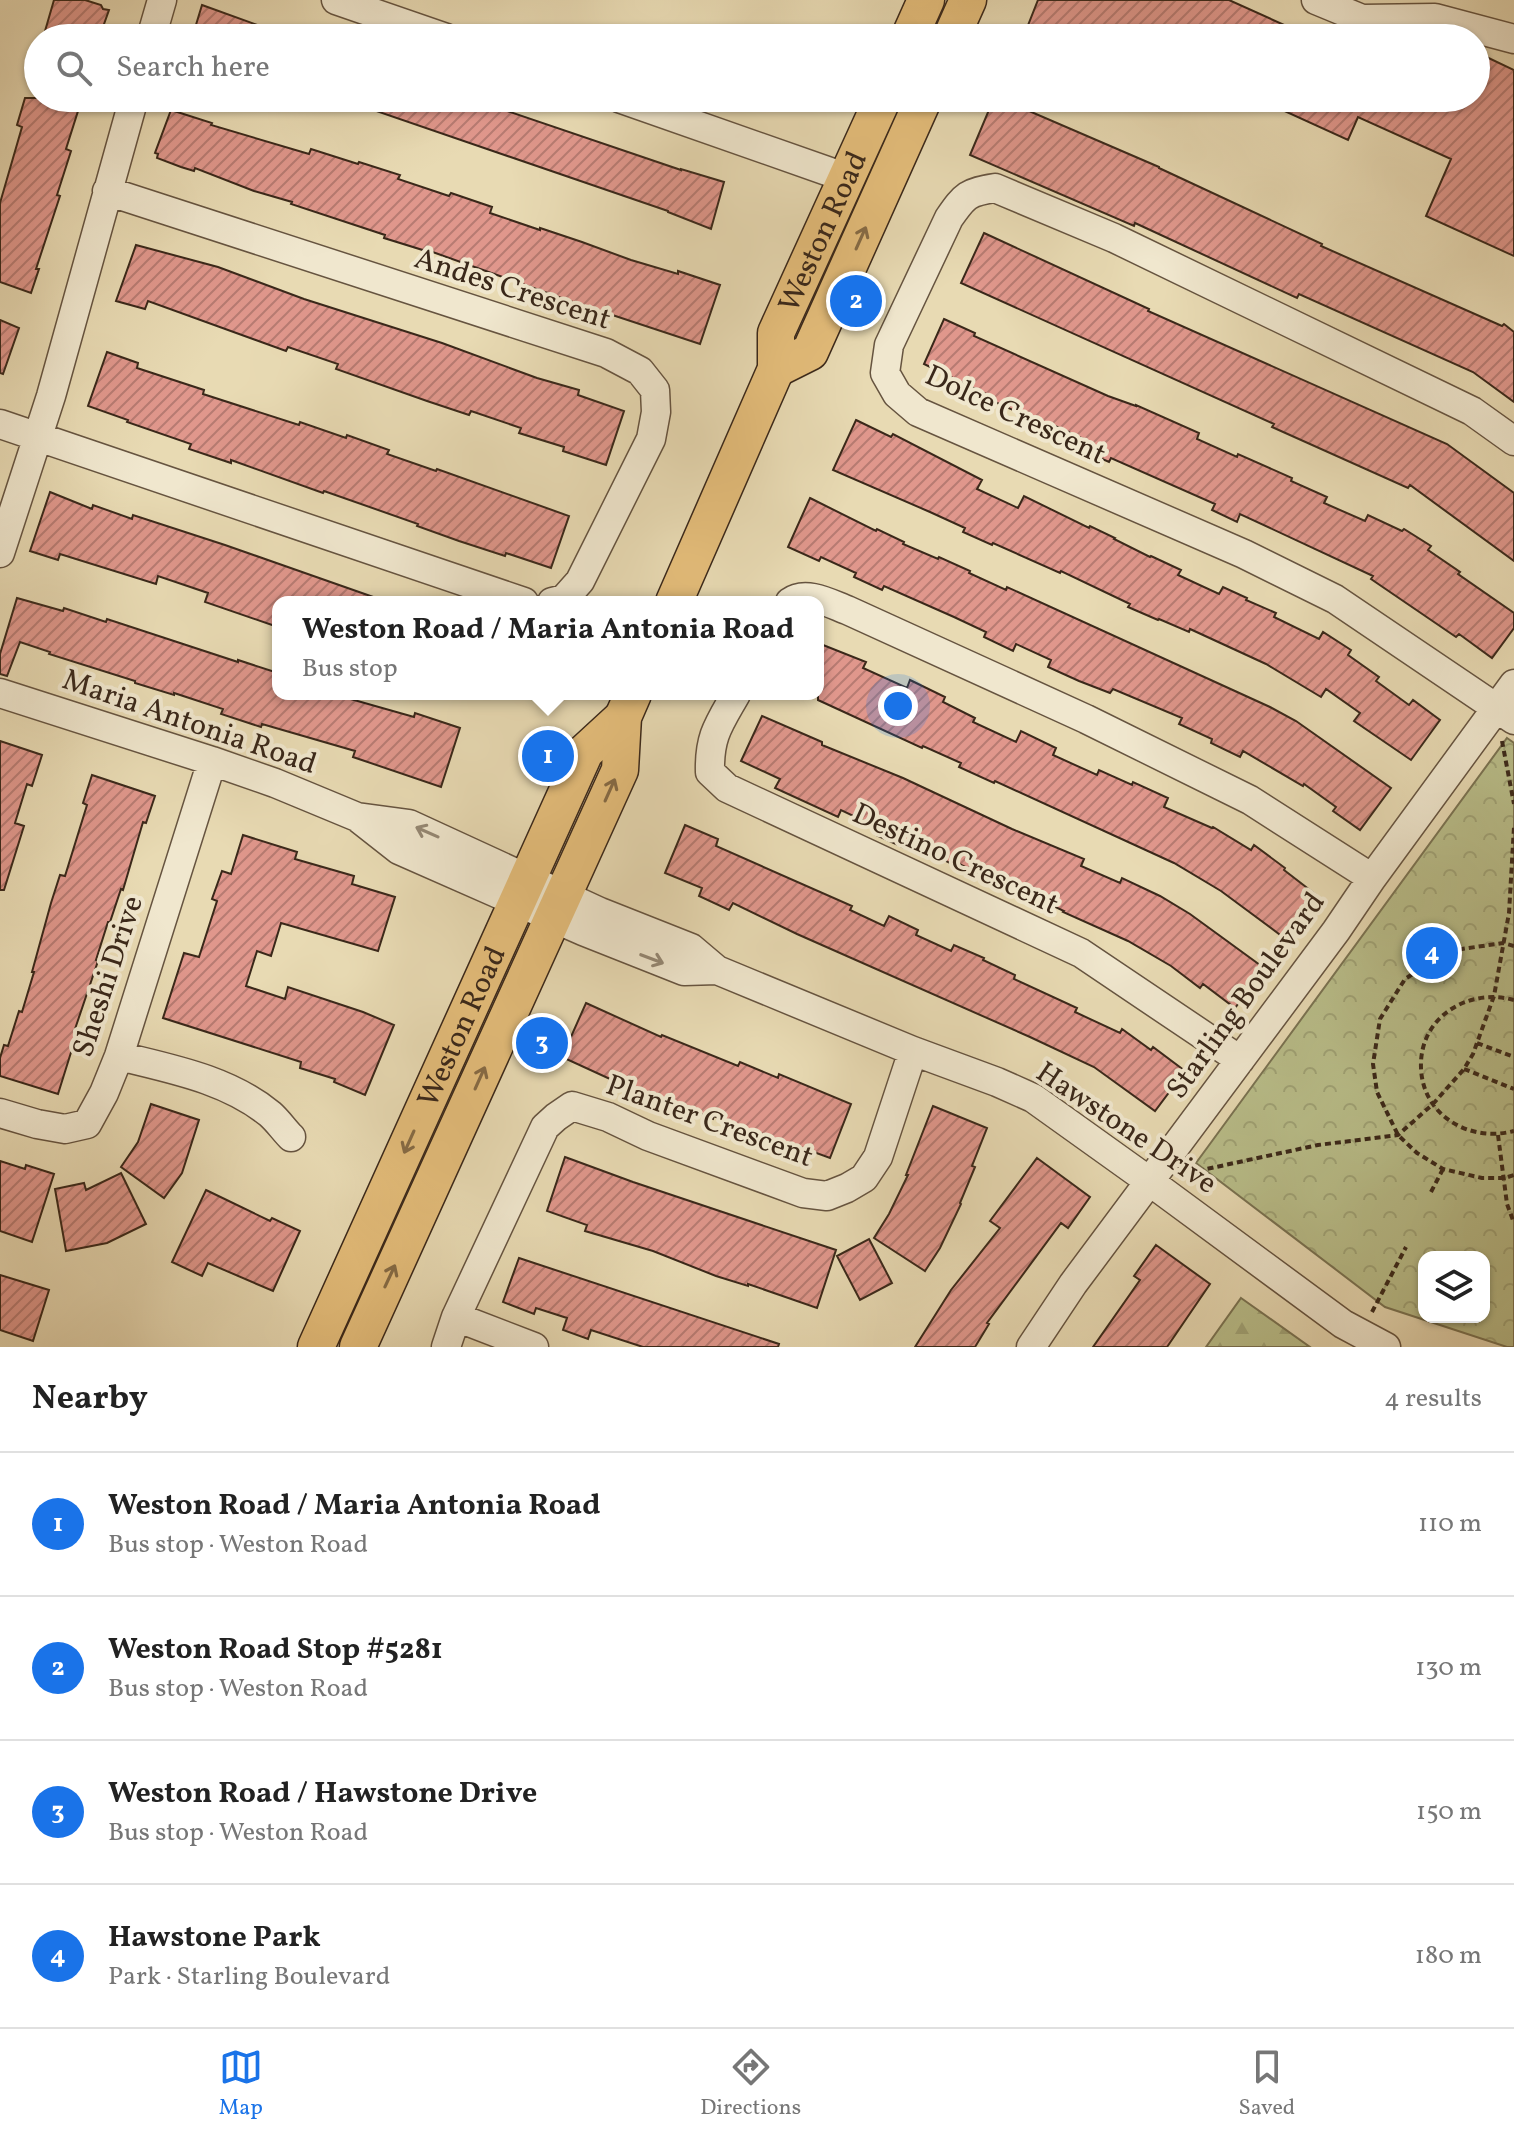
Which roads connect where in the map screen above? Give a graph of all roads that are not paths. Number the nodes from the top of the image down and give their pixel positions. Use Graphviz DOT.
graph roads {
  1 [pos="162,0"];
  2 [pos="336,0"];
  3 [pos="926,0"];
  4 [pos="968,0"];
  5 [pos="1316,0"];
  6 [pos="1438,9"];
  7 [pos="155,24"];
  8 [pos="405,24"];
  9 [pos="915,24"];
  10 [pos="957,24"];
  11 [pos="1476,24"];
  12 [pos="1490,30"];
  13 [pos="1514,39"];
  14 [pos="130,112"];
  15 [pos="659,112"];
  16 [pos="877,112"];
  17 [pos="918,112"];
  18 [pos="847,178"];
  19 [pos="107,191"];
  20 [pos="776,369"];
  21 [pos="0,424"];
  22 [pos="38,436"];
  23 [pos="1514,441"];
  24 [pos="0,553"];
  25 [pos="506,596"];
  26 [pos="567,596"];
  27 [pos="677,596"];
  28 [pos="824,602"];
  29 [pos="1514,684"];
  30 [pos="0,693"];
  31 [pos="733,700"];
  32 [pos="628,706"];
  33 [pos="1505,714"];
  34 [pos="212,761"];
  35 [pos="1372,878"];
  36 [pos="523,890"];
  37 [pos="558,906"];
  38 [pos="913,1051"];
  39 [pos="119,1056"];
  40 [pos="1240,1060"];
  41 [pos="0,1113"];
  42 [pos="291,1137"];
  43 [pos="1149,1181"];
  44 [pos="456,1317"];
  45 [pos="316,1347"];
  46 [pos="358,1347"];
  47 [pos="446,1347"];
  48 [pos="534,1347"];
  49 [pos="1031,1347"];
  50 [pos="1386,1347"];
  1 -- 7 [label="street"];
  2 -- 8 [label="street"];
  3 -- 9 [label="main road"];
  4 -- 10 [label="main road"];
  5 -- 6 [label="street"];
  6 -- 11 [label="street"];
  12 -- 13 [label="street"];
  14 -- 19 [label="street"];
  15 -- 18 [label="street"];
  16 -- 18 [label="main road, Weston Road"];
  20 -- 17 [label="main road, Weston Road, one-way"];
  18 -- 20 [label="main road, Weston Road"];
  19 -- 22 [label="street"];
  19 -- 26 [label="street, Andes Crescent"];
  20 -- 27 [label="main road, Weston Road"];
  21 -- 22 [label="street"];
  22 -- 24 [label="street"];
  22 -- 25 [label="street"];
  23 -- 33 [label="street, Dolce Crescent"];
  28 -- 35 [label="street"];
  29 -- 33 [label="street, Starling Boulevard"];
  30 -- 34 [label="street, Maria Antonia Road"];
  31 -- 40 [label="street, Destino Crescent"];
  32 -- 36 [label="main road, Weston Road"];
  37 -- 32 [label="main road, Weston Road, one-way"];
  33 -- 35 [label="street, Starling Boulevard"];
  34 -- 36 [label="street, Maria Antonia Road"];
  34 -- 39 [label="street, Sheshi Drive"];
  35 -- 40 [label="street, Starling Boulevard"];
  36 -- 37 [label="street, Maria Antonia Road"];
  36 -- 45 [label="main road, Weston Road, one-way"];
  37 -- 38 [label="street, Hawstone Drive"];
  46 -- 37 [label="main road, Weston Road, one-way"];
  38 -- 43 [label="street, Hawstone Drive"];
  38 -- 44 [label="street, Planter Crescent"];
  39 -- 41 [label="street, Sheshi Drive"];
  39 -- 42 [label="street"];
  40 -- 43 [label="street, Starling Boulevard"];
  43 -- 49 [label="street, Starling Boulevard"];
  43 -- 50 [label="street, Hawstone Drive"];
  44 -- 47 [label="street, Planter Crescent"];
  44 -- 48 [label="street"];
}
